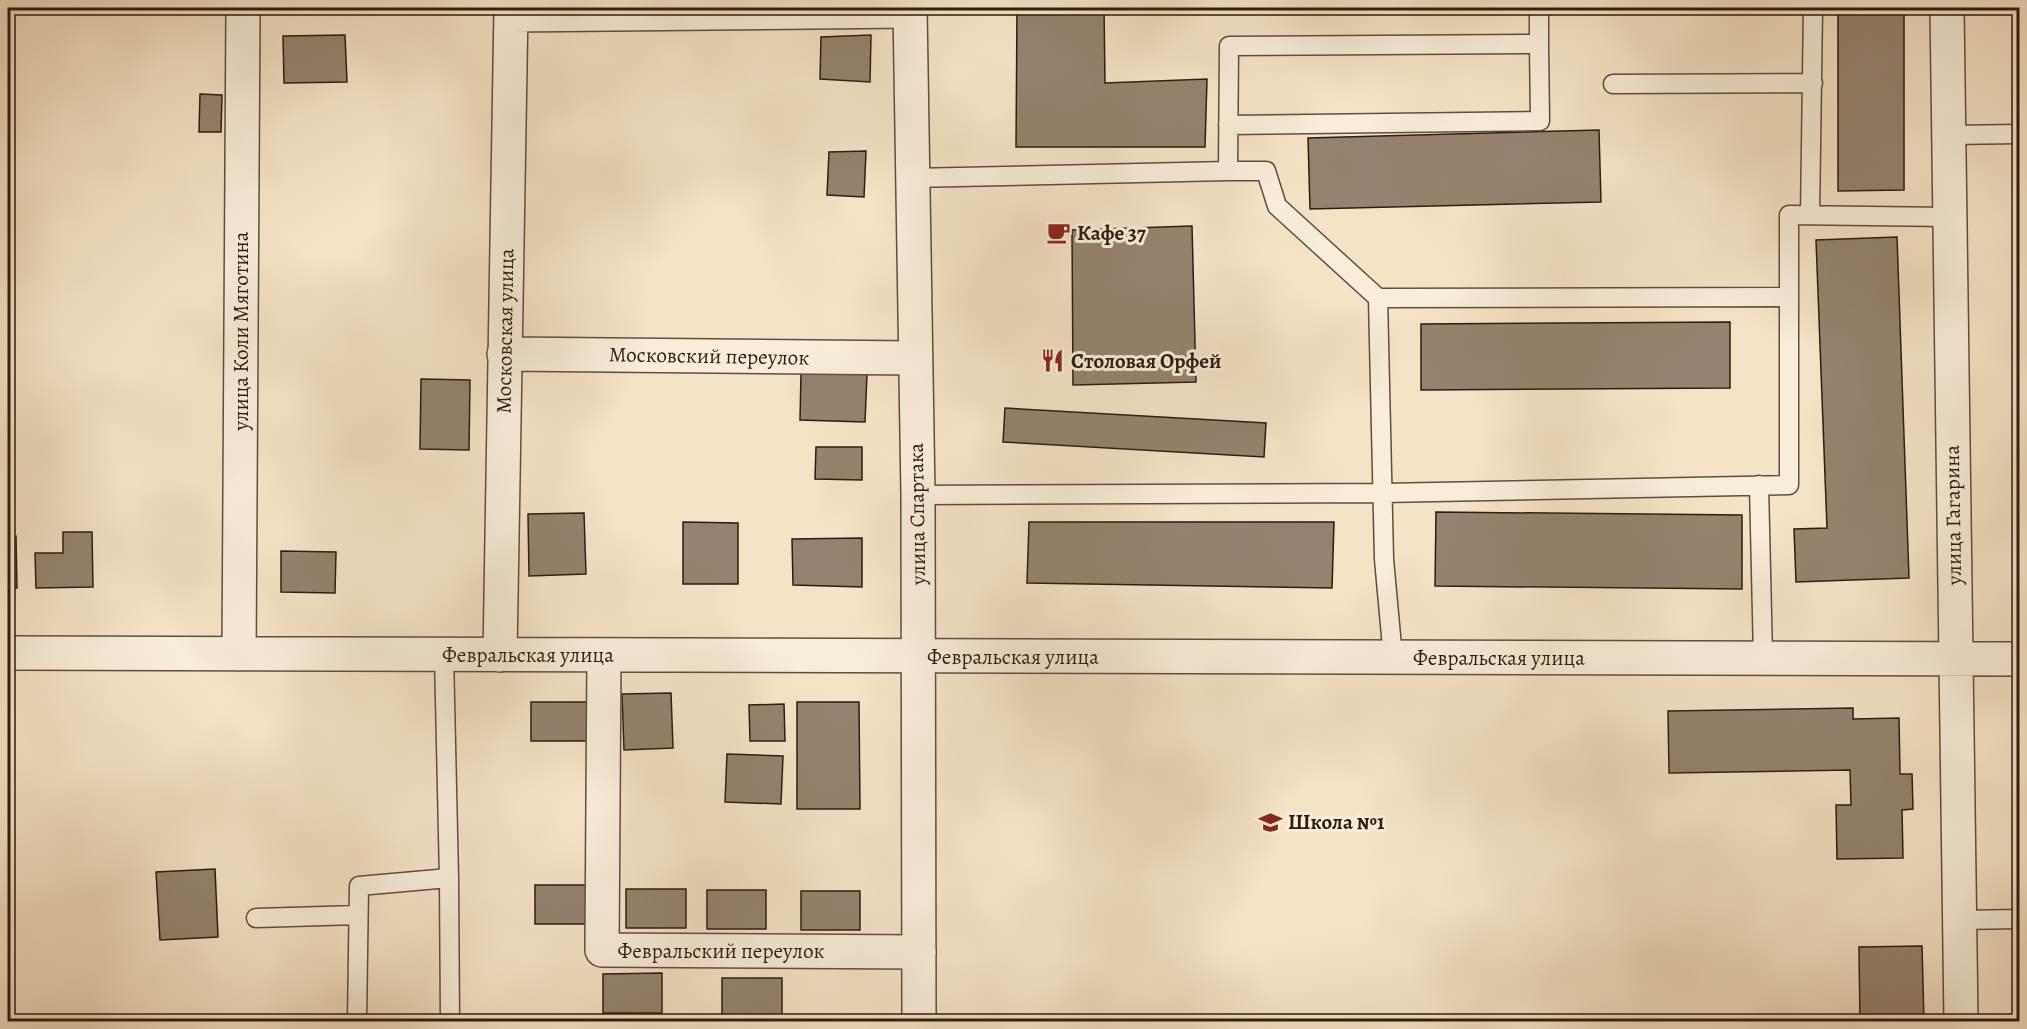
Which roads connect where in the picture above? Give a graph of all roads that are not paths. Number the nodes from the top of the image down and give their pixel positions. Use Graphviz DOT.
graph roads {
  1 [pos="243,8"];
  2 [pos="1539,8"];
  3 [pos="1813,8"];
  4 [pos="1947,8"];
  5 [pos="910,9"];
  6 [pos="511,11"];
  7 [pos="1539,44"];
  8 [pos="1813,82"];
  9 [pos="1613,84"];
  10 [pos="1228,125"];
  11 [pos="2019,134"];
  12 [pos="1948,135"];
  13 [pos="1228,171"];
  14 [pos="911,178"];
  15 [pos="1810,215"];
  16 [pos="1949,217"];
  17 [pos="1789,297"];
  18 [pos="1378,298"];
  19 [pos="504,354"];
  20 [pos="914,358"];
  21 [pos="1759,485"];
  22 [pos="1383,493"];
  23 [pos="918,495"];
  24 [pos="8,653"];
  25 [pos="239,654"];
  26 [pos="444,654"];
  27 [pos="500,655"];
  28 [pos="604,655"];
  29 [pos="918,656"];
  30 [pos="1393,658"];
  31 [pos="1763,658"];
  32 [pos="1955,659"];
  33 [pos="2019,659"];
  34 [pos="449,878"];
  35 [pos="358,915"];
  36 [pos="256,918"];
  37 [pos="2019,919"];
  38 [pos="1959,920"];
  39 [pos="919,952"];
  40 [pos="357,1022"];
  41 [pos="450,1022"];
  42 [pos="919,1022"];
  43 [pos="1961,1022"];
  1 -- 25 [label="street, улица Коли Мяготина"];
  2 -- 7 [label="lane"];
  3 -- 8 [label="lane"];
  4 -- 12 [label="street, улица Гагарина"];
  5 -- 6 [label="street"];
  5 -- 14 [label="street, улица Спартака"];
  6 -- 19 [label="street, Московская улица"];
  7 -- 10 [label="lane"];
  7 -- 10 [label="lane"];
  8 -- 9 [label="lane"];
  8 -- 15 [label="lane"];
  10 -- 13 [label="lane"];
  11 -- 12 [label="lane"];
  12 -- 16 [label="street, улица Гагарина"];
  13 -- 14 [label="lane"];
  13 -- 18 [label="lane"];
  14 -- 20 [label="street, улица Спартака"];
  15 -- 16 [label="lane"];
  15 -- 17 [label="lane"];
  16 -- 32 [label="street, улица Гагарина"];
  17 -- 18 [label="lane"];
  17 -- 21 [label="lane"];
  18 -- 22 [label="lane"];
  19 -- 20 [label="street, Московский переулок"];
  19 -- 27 [label="street, Московская улица"];
  20 -- 23 [label="street, улица Спартака"];
  21 -- 22 [label="lane"];
  21 -- 31 [label="lane"];
  22 -- 23 [label="lane"];
  22 -- 30 [label="lane"];
  23 -- 29 [label="street, улица Спартака"];
  24 -- 25 [label="street, Февральская улица"];
  25 -- 26 [label="street, Февральская улица"];
  26 -- 27 [label="street, Февральская улица"];
  26 -- 34 [label="lane"];
  27 -- 28 [label="street, Февральская улица"];
  28 -- 29 [label="street, Февральская улица"];
  28 -- 39 [label="street, Февральский переулок"];
  29 -- 30 [label="street, Февральская улица"];
  29 -- 39 [label="street, улица Спартака"];
  30 -- 31 [label="street, Февральская улица"];
  31 -- 32 [label="street, Февральская улица"];
  32 -- 33 [label="street, Февральская улица"];
  32 -- 38 [label="street, улица Гагарина"];
  34 -- 35 [label="lane"];
  34 -- 41 [label="lane"];
  35 -- 36 [label="lane"];
  35 -- 40 [label="lane"];
  37 -- 38 [label="lane"];
  38 -- 43 [label="street, улица Гагарина"];
  39 -- 42 [label="street, улица Спартака"];
}
